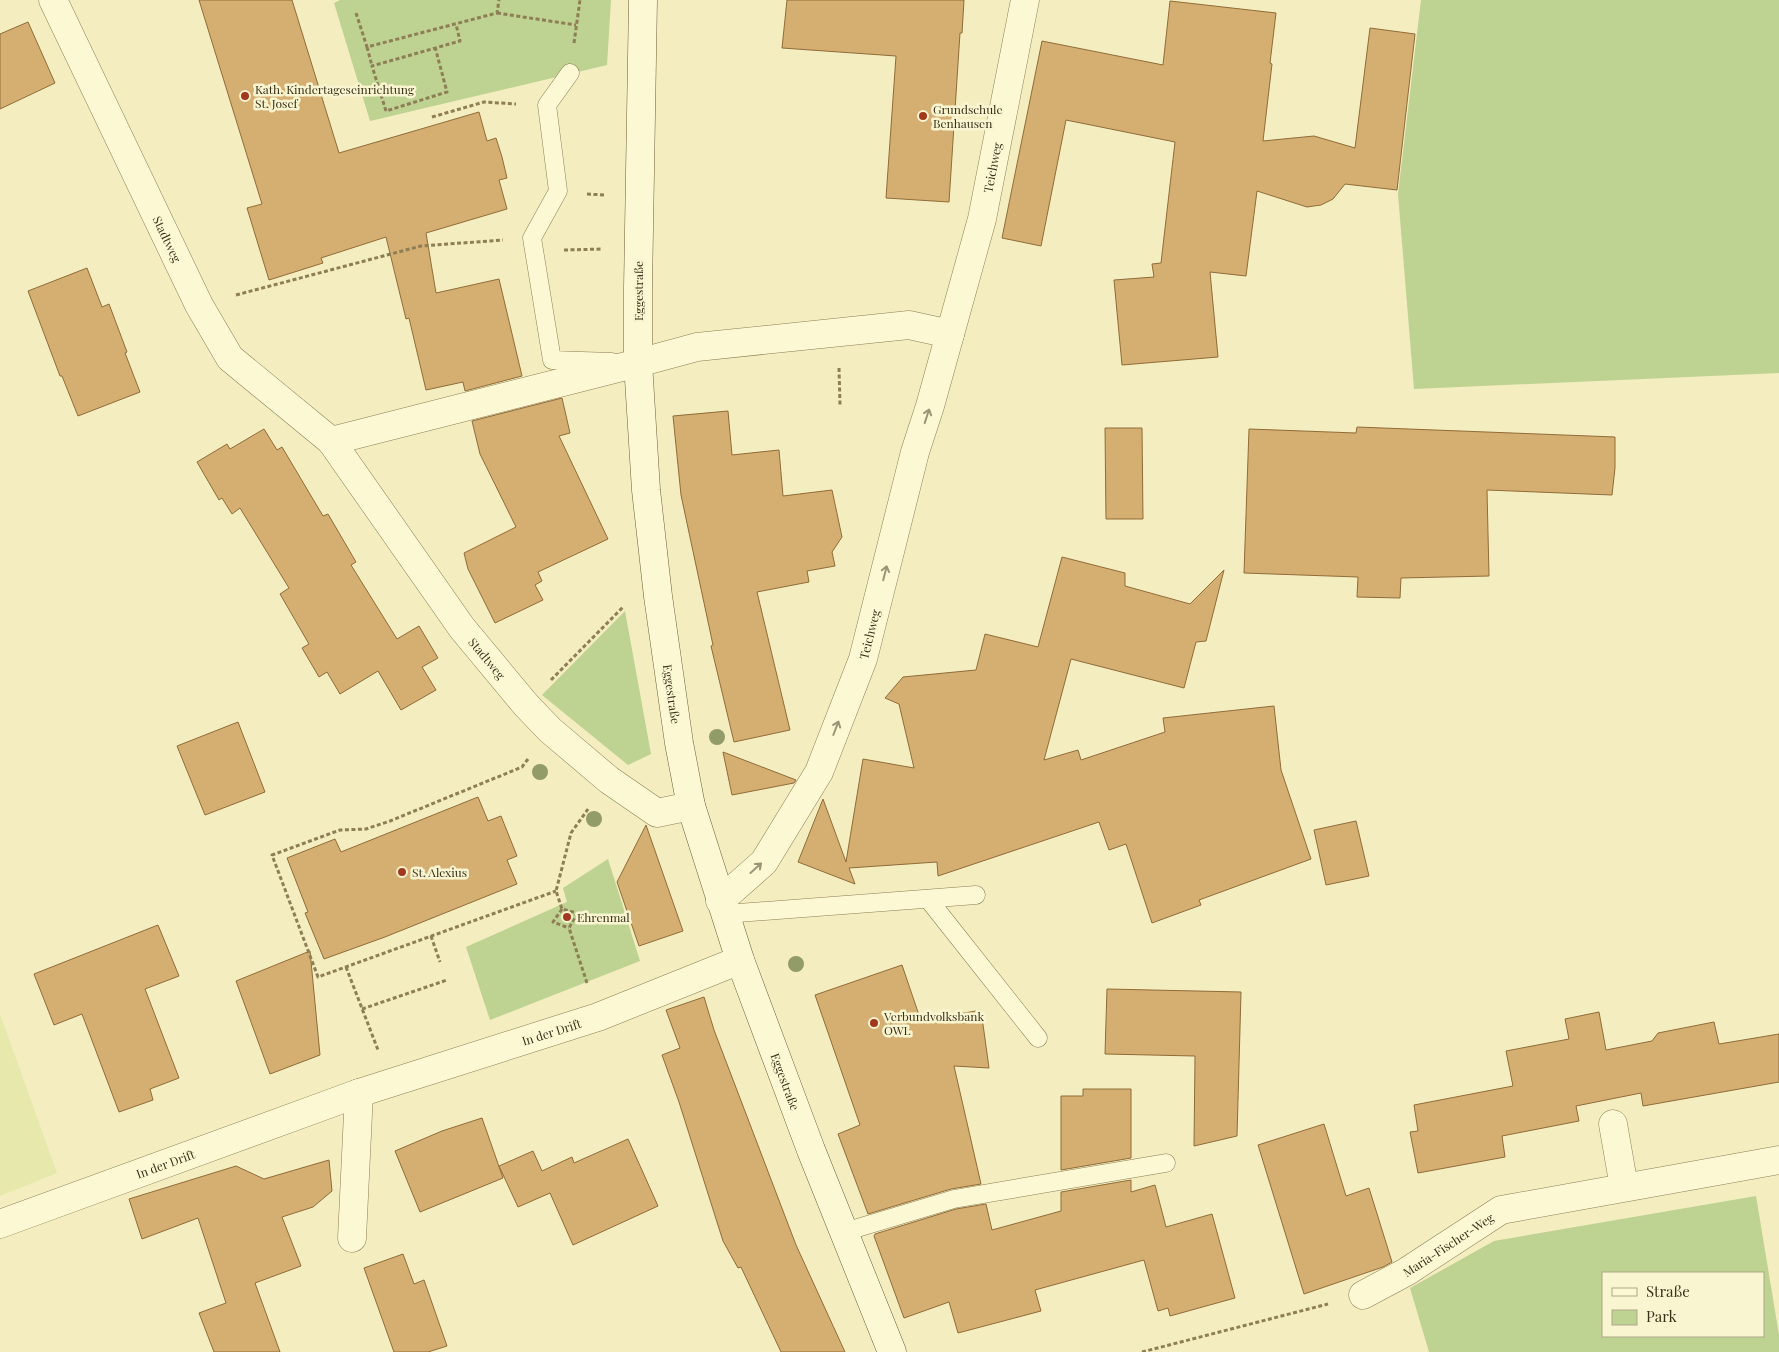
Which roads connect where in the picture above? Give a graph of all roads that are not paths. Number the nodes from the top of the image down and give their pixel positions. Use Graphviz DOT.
graph roads {
  1 [pos="53,0"];
  2 [pos="643,0"];
  3 [pos="1024,0"];
  4 [pos="570,74"];
  5 [pos="950,334"];
  6 [pos="638,363"];
  7 [pos="331,441"];
  8 [pos="691,806"];
  9 [pos="976,895"];
  10 [pos="928,899"];
  11 [pos="722,908"];
  12 [pos="740,960"];
  13 [pos="1038,1038"];
  14 [pos="360,1093"];
  15 [pos="1613,1124"];
  16 [pos="1779,1160"];
  17 [pos="1166,1163"];
  18 [pos="1624,1187"];
  19 [pos="0,1224"];
  20 [pos="844,1232"];
  21 [pos="352,1238"];
  22 [pos="1362,1294"];
  23 [pos="892,1352"];
  1 -- 7 [label="street, Stadtweg"];
  2 -- 6 [label="street, Eggestraße"];
  3 -- 5 [label="street, Teichweg"];
  4 -- 6 [label="lane"];
  5 -- 6 [label="street"];
  11 -- 5 [label="street, Teichweg, one-way"];
  6 -- 7 [label="street"];
  6 -- 8 [label="street, Eggestraße"];
  7 -- 8 [label="street, Stadtweg"];
  8 -- 11 [label="street, Eggestraße"];
  9 -- 10 [label="lane"];
  10 -- 11 [label="lane"];
  10 -- 13 [label="lane"];
  11 -- 12 [label="street, Eggestraße"];
  12 -- 14 [label="street, In der Drift"];
  12 -- 20 [label="street, Eggestraße"];
  14 -- 19 [label="street, In der Drift"];
  14 -- 21 [label="street"];
  15 -- 18 [label="street"];
  16 -- 18 [label="street, Maria-Fischer-Weg"];
  17 -- 20 [label="lane"];
  18 -- 22 [label="street, Maria-Fischer-Weg"];
  20 -- 23 [label="street, Eggestraße"];
}
